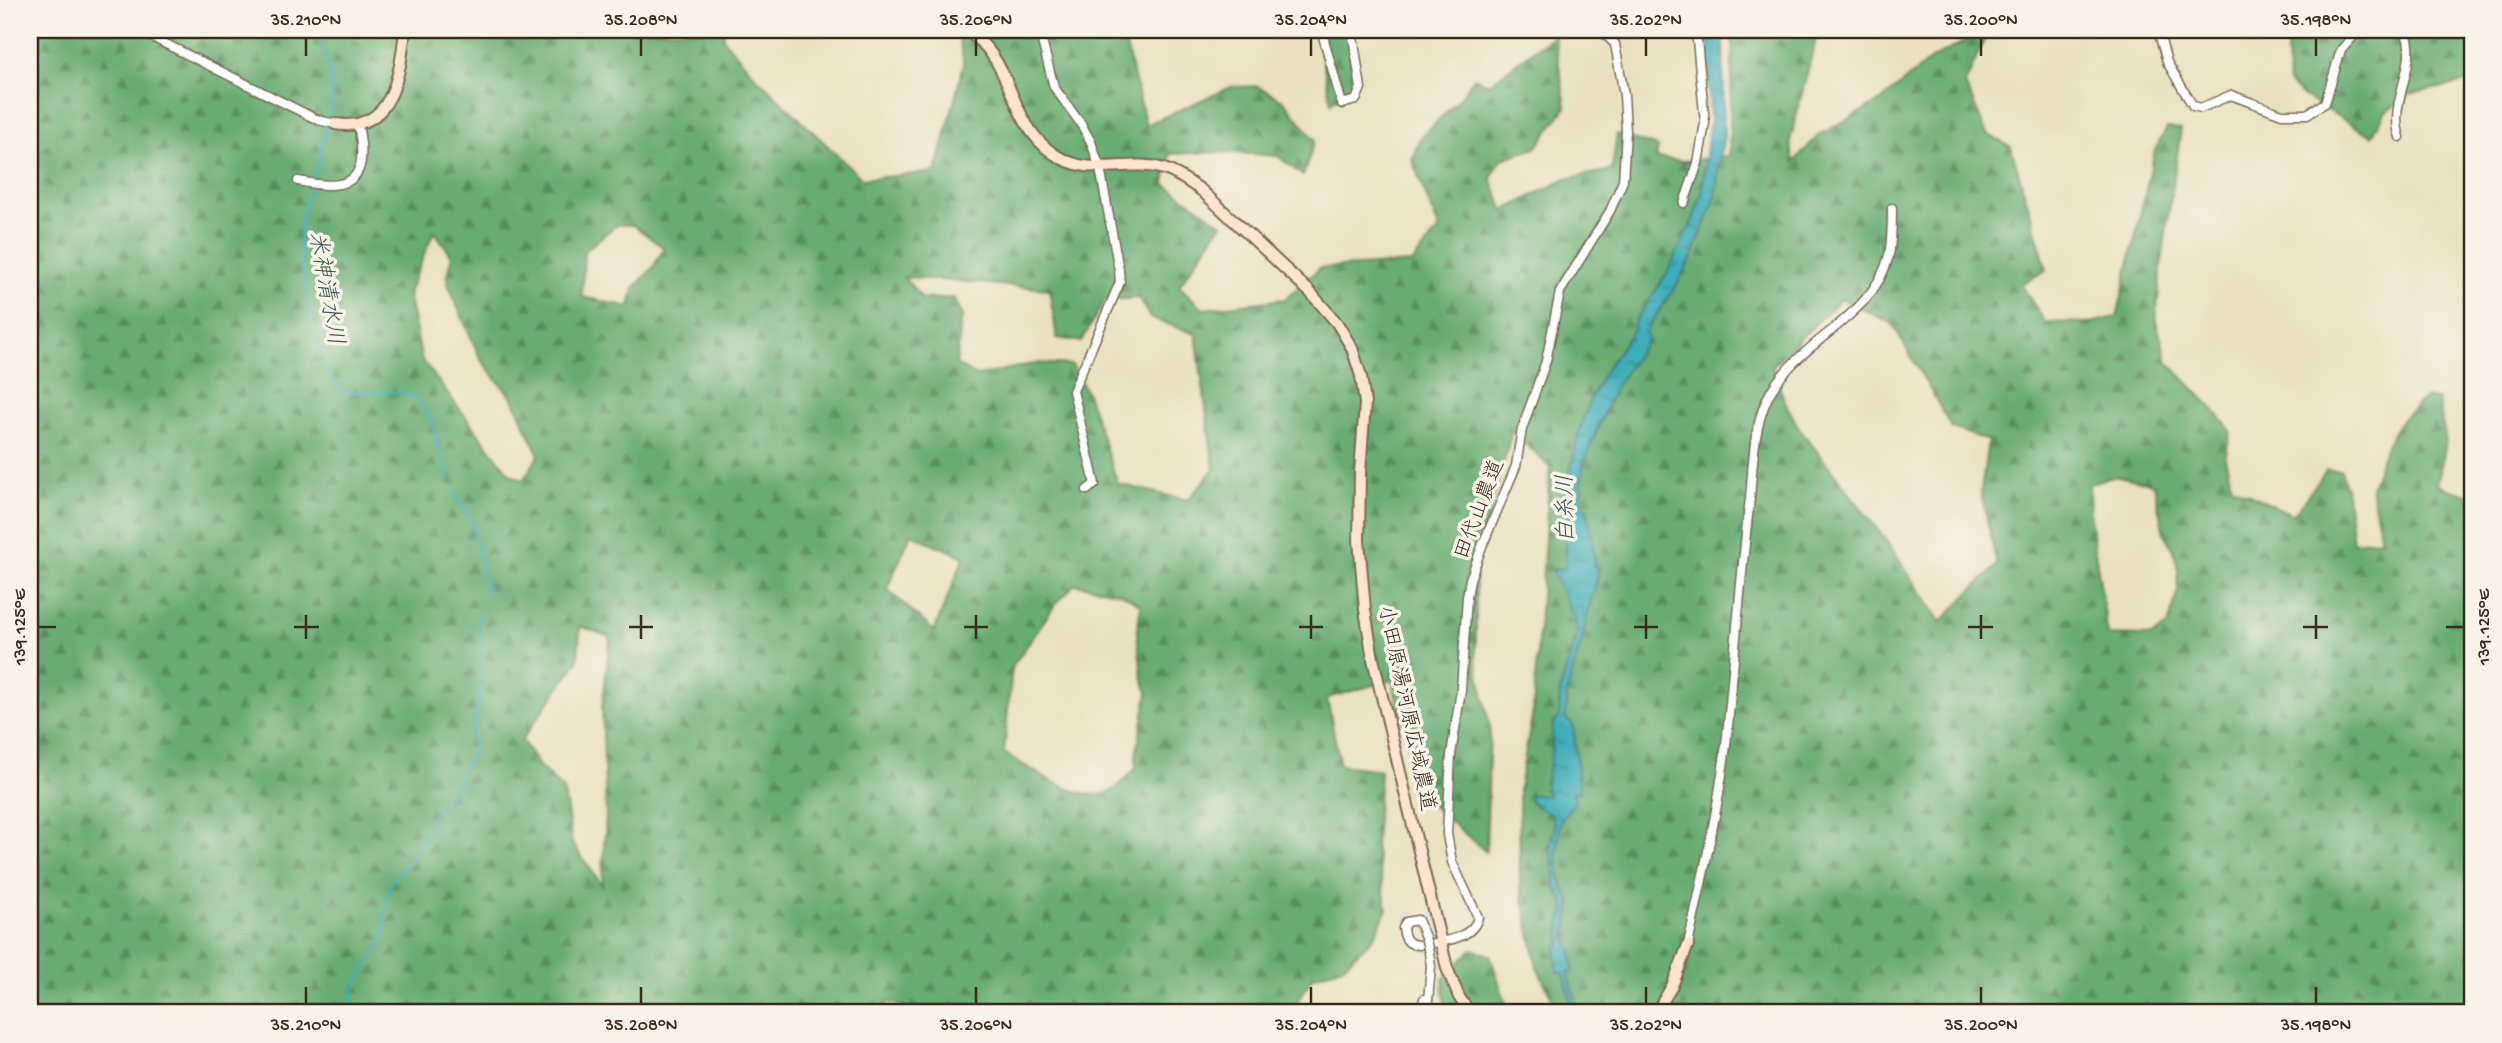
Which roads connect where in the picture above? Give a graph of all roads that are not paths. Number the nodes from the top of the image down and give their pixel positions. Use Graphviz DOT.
graph roads {
  1 [pos="138,30"];
  2 [pos="405,30"];
  3 [pos="965,30"];
  4 [pos="1039,30"];
  5 [pos="1318,30"];
  6 [pos="1352,30"];
  7 [pos="1601,30"];
  8 [pos="1696,30"];
  9 [pos="2158,30"];
  10 [pos="2359,30"];
  11 [pos="2404,30"];
  12 [pos="335,124"];
  13 [pos="358,125"];
  14 [pos="2400,137"];
  15 [pos="1100,168"];
  16 [pos="300,182"];
  17 [pos="1684,203"];
  18 [pos="1892,208"];
  19 [pos="1087,490"];
  20 [pos="1441,941"];
  21 [pos="1688,945"];
  22 [pos="1430,990"];
  23 [pos="1420,1013"];
  24 [pos="1427,1013"];
  25 [pos="1470,1013"];
  26 [pos="1656,1013"];
  1 -- 12 [label="street"];
  2 -- 13 [label="street"];
  3 -- 15 [label="street, 小田原湯河原広域農道"];
  4 -- 15 [label="street"];
  5 -- 6 [label="street"];
  7 -- 20 [label="street, 田代山農道"];
  8 -- 17 [label="street"];
  9 -- 10 [label="street"];
  11 -- 14 [label="street"];
  12 -- 13 [label="street"];
  13 -- 16 [label="street"];
  15 -- 19 [label="street"];
  15 -- 20 [label="street, 小田原湯河原広域農道"];
  18 -- 21 [label="street"];
  20 -- 22 [label="street, 田代山農道, bridge"];
  20 -- 25 [label="street, 小田原湯河原広域農道"];
  21 -- 26 [label="street"];
  22 -- 23 [label="street"];
  22 -- 24 [label="street, 田代山農道"];
}
